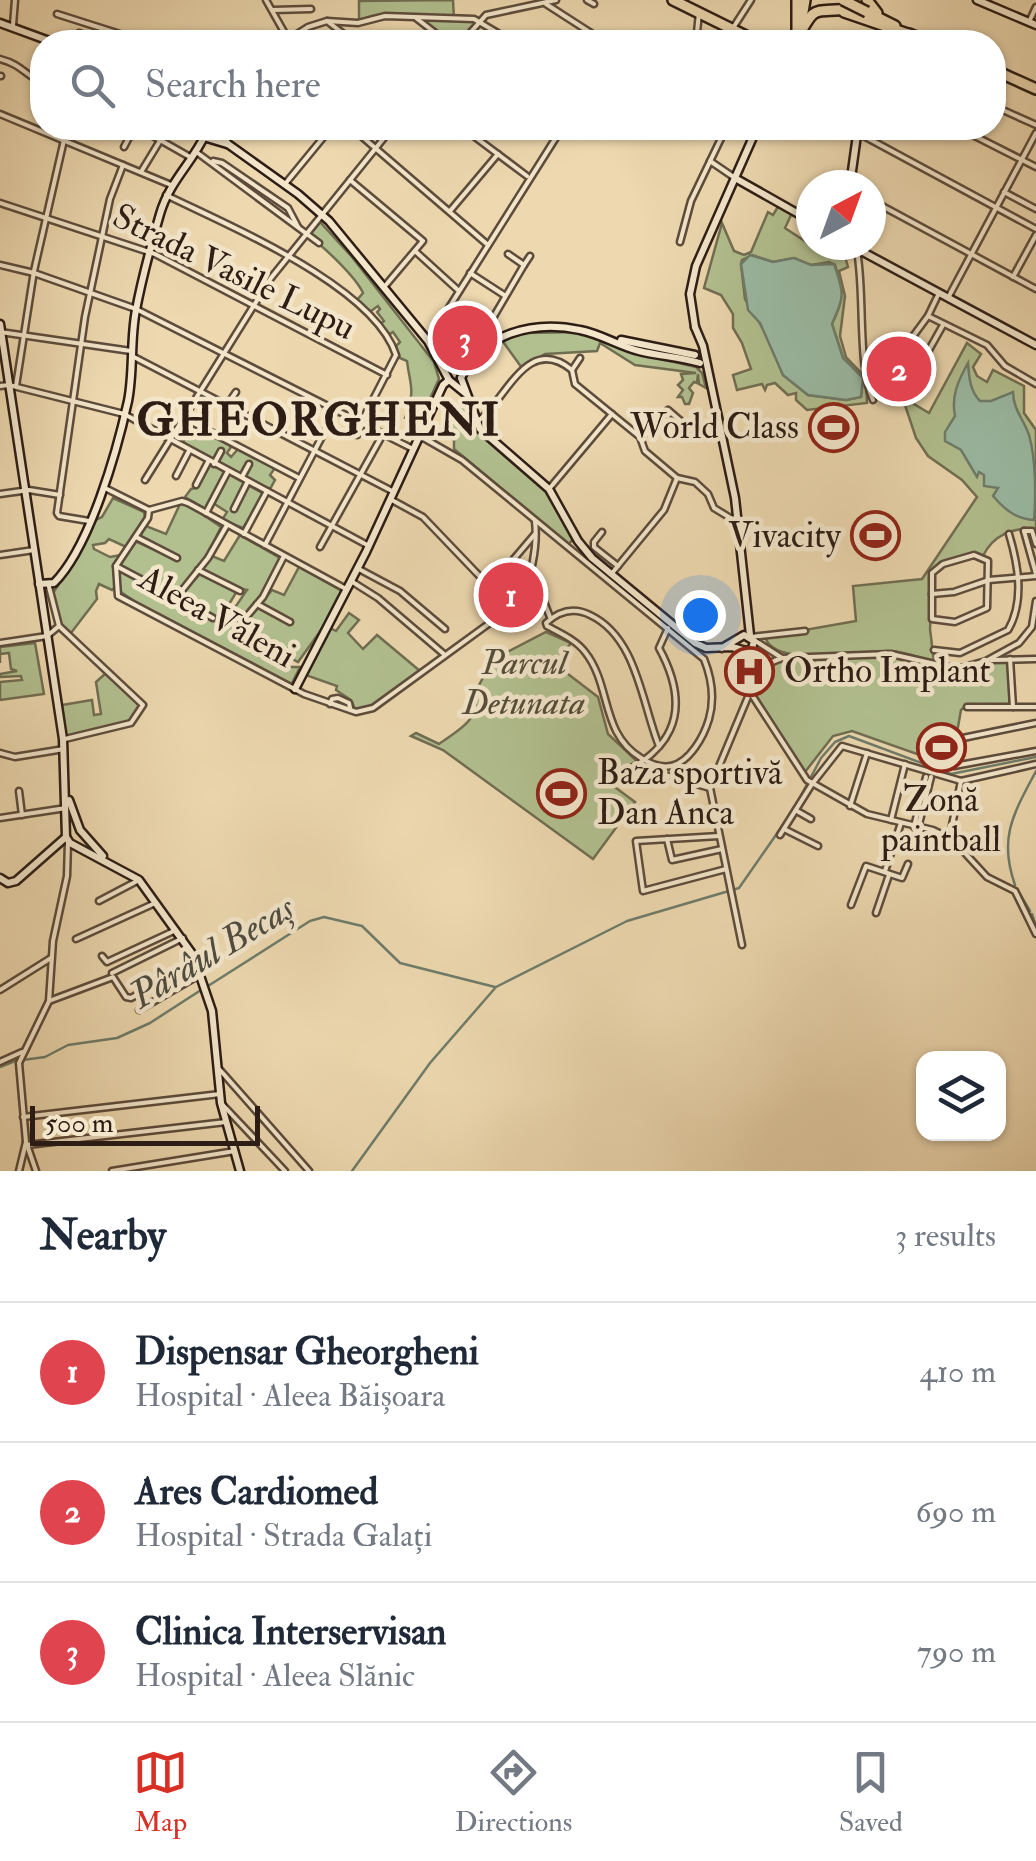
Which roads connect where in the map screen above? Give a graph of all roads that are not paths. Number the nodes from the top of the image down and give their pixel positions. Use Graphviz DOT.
graph roads {
  1 [pos="15,0"];
  2 [pos="266,0"];
  3 [pos="556,0"];
  4 [pos="588,0"];
  5 [pos="673,0"];
  6 [pos="750,0"];
  7 [pos="797,0"];
  8 [pos="807,0"];
  9 [pos="978,0"];
  10 [pos="546,4"];
  11 [pos="594,4"];
  12 [pos="863,4"];
  13 [pos="834,5"];
  14 [pos="1036,6"];
  15 [pos="311,9"];
  16 [pos="273,10"];
  17 [pos="699,13"];
  18 [pos="57,14"];
  19 [pos="416,18"];
  20 [pos="326,21"];
  21 [pos="480,21"];
  22 [pos="1032,23"];
  23 [pos="5,26"];
  24 [pos="731,29"];
  25 [pos="102,30"];
  26 [pos="283,30"];
  27 [pos="304,30"];
  28 [pos="338,30"];
  29 [pos="432,30"];
  30 [pos="472,30"];
  31 [pos="494,30"];
  32 [pos="586,30"];
  33 [pos="697,30"];
  34 [pos="797,30"];
  35 [pos="799,30"];
  36 [pos="803,30"];
  37 [pos="899,30"];
  38 [pos="904,30"];
  39 [pos="30,35"];
  40 [pos="0,59"];
  41 [pos="1006,75"];
  42 [pos="30,76"];
  43 [pos="1036,89"];
  44 [pos="1006,111"];
  45 [pos="0,114"];
  46 [pos="1036,125"];
  47 [pos="30,126"];
  48 [pos="1036,133"];
  49 [pos="64,140"];
  50 [pos="128,140"];
  51 [pos="161,140"];
  52 [pos="203,140"];
  53 [pos="220,140"];
  54 [pos="225,140"];
  55 [pos="321,140"];
  56 [pos="366,140"];
  57 [pos="382,140"];
  58 [pos="479,140"];
  59 [pos="553,140"];
  60 [pos="720,140"];
  61 [pos="751,140"];
  62 [pos="857,140"];
  63 [pos="876,140"];
  64 [pos="982,140"];
  65 [pos="228,144"];
  66 [pos="124,147"];
  67 [pos="375,148"];
  68 [pos="195,151"];
  69 [pos="498,154"];
  70 [pos="1021,160"];
  71 [pos="208,161"];
  72 [pos="710,162"];
  73 [pos="123,165"];
  74 [pos="1036,166"];
  75 [pos="852,170"];
  76 [pos="141,172"];
  77 [pos="529,178"];
  78 [pos="736,178"];
  79 [pos="350,180"];
  80 [pos="285,184"];
  81 [pos="172,185"];
  82 [pos="1004,192"];
  83 [pos="166,195"];
  84 [pos="0,203"];
  85 [pos="996,207"];
  86 [pos="886,208"];
  87 [pos="1036,209"];
  88 [pos="450,211"];
  89 [pos="796,213"];
  90 [pos="322,214"];
  91 [pos="46,216"];
  92 [pos="299,229"];
  93 [pos="1036,232"];
  94 [pos="307,234"];
  95 [pos="102,236"];
  96 [pos="680,242"];
  97 [pos="319,243"];
  98 [pos="488,244"];
  99 [pos="415,251"];
  100 [pos="151,252"];
  101 [pos="508,254"];
  102 [pos="972,255"];
  103 [pos="288,256"];
  104 [pos="530,256"];
  105 [pos="858,260"];
  106 [pos="880,260"];
  107 [pos="524,264"];
  108 [pos="0,265"];
  109 [pos="34,272"];
  110 [pos="470,274"];
  111 [pos="1013,277"];
  112 [pos="384,287"];
  113 [pos="1036,289"];
  114 [pos="458,291"];
  115 [pos="90,292"];
  116 [pos="939,293"];
  117 [pos="505,296"];
  118 [pos="948,298"];
  119 [pos="254,306"];
  120 [pos="136,308"];
  121 [pos="928,316"];
  122 [pos="943,325"];
  123 [pos="0,329"];
  124 [pos="24,335"];
  125 [pos="490,340"];
  126 [pos="428,341"];
  127 [pos="82,344"];
  128 [pos="1036,345"];
  129 [pos="436,351"];
  130 [pos="223,353"];
  131 [pos="131,354"];
  132 [pos="700,357"];
  133 [pos="580,358"];
  134 [pos="455,368"];
  135 [pos="572,370"];
  136 [pos="388,374"];
  137 [pos="462,377"];
  138 [pos="449,379"];
  139 [pos="1036,384"];
  140 [pos="8,386"];
  141 [pos="200,390"];
  142 [pos="236,392"];
  143 [pos="465,393"];
  144 [pos="882,393"];
  145 [pos="904,396"];
  146 [pos="872,400"];
  147 [pos="74,401"];
  148 [pos="227,405"];
  149 [pos="336,410"];
  150 [pos="124,414"];
  151 [pos="612,414"];
  152 [pos="182,418"];
  153 [pos="362,422"];
  154 [pos="476,422"];
  155 [pos="720,430"];
  156 [pos="383,434"];
  157 [pos="357,435"];
  158 [pos="420,436"];
  159 [pos="169,438"];
  160 [pos="640,438"];
  161 [pos="413,449"];
  162 [pos="190,451"];
  163 [pos="221,451"];
  164 [pos="314,451"];
  165 [pos="212,462"];
  166 [pos="249,464"];
  167 [pos="228,471"];
  168 [pos="361,474"];
  169 [pos="176,476"];
  170 [pos="241,478"];
  171 [pos="299,478"];
  172 [pos="677,478"];
  173 [pos="145,480"];
  174 [pos="248,481"];
  175 [pos="196,484"];
  176 [pos="103,487"];
  177 [pos="549,489"];
  178 [pos="24,490"];
  179 [pos="268,491"];
  180 [pos="0,494"];
  181 [pos="60,495"];
  182 [pos="392,496"];
  183 [pos="288,502"];
  184 [pos="234,509"];
  185 [pos="149,510"];
  186 [pos="207,512"];
  187 [pos="535,520"];
  188 [pos="89,521"];
  189 [pos="737,522"];
  190 [pos="226,525"];
  191 [pos="331,527"];
  192 [pos="536,532"];
  193 [pos="602,532"];
  194 [pos="244,534"];
  195 [pos="1010,534"];
  196 [pos="136,538"];
  197 [pos="578,540"];
  198 [pos="1036,544"];
  199 [pos="265,545"];
  200 [pos="369,546"];
  201 [pos="320,547"];
  202 [pos="572,549"];
  203 [pos="34,550"];
  204 [pos="0,555"];
  205 [pos="284,556"];
  206 [pos="178,558"];
  207 [pos="1035,562"];
  208 [pos="116,566"];
  209 [pos="618,566"];
  210 [pos="358,568"];
  211 [pos="198,570"];
  212 [pos="612,574"];
  213 [pos="1036,575"];
  214 [pos="1018,576"];
  215 [pos="38,580"];
  216 [pos="989,580"];
  217 [pos="351,581"];
  218 [pos="378,581"];
  219 [pos="48,583"];
  220 [pos="490,587"];
  221 [pos="527,588"];
  222 [pos="346,589"];
  223 [pos="240,590"];
  224 [pos="165,592"];
  225 [pos="369,592"];
  226 [pos="932,594"];
  227 [pos="1036,601"];
  228 [pos="257,604"];
  229 [pos="511,609"];
  230 [pos="213,618"];
  231 [pos="548,620"];
  232 [pos="290,622"];
  233 [pos="59,626"];
  234 [pos="668,628"];
  235 [pos="445,629"];
  236 [pos="804,631"];
  237 [pos="47,636"];
  238 [pos="749,639"];
  239 [pos="258,640"];
  240 [pos="0,644"];
  241 [pos="720,648"];
  242 [pos="766,650"];
  243 [pos="934,650"];
  244 [pos="445,654"];
  245 [pos="782,658"];
  246 [pos="1010,659"];
  247 [pos="1036,659"];
  248 [pos="986,661"];
  249 [pos="706,662"];
  250 [pos="766,664"];
  251 [pos="295,688"];
  252 [pos="750,692"];
  253 [pos="967,707"];
  254 [pos="1036,707"];
  255 [pos="1012,708"];
  256 [pos="1036,723"];
  257 [pos="62,739"];
  258 [pos="958,739"];
  259 [pos="659,746"];
  260 [pos="64,749"];
  261 [pos="1036,751"];
  262 [pos="868,752"];
  263 [pos="0,753"];
  264 [pos="643,762"];
  265 [pos="905,764"];
  266 [pos="1036,764"];
  267 [pos="954,766"];
  268 [pos="928,777"];
  269 [pos="603,780"];
  270 [pos="961,781"];
  271 [pos="810,782"];
  272 [pos="710,788"];
  273 [pos="67,789"];
  274 [pos="19,790"];
  275 [pos="850,806"];
  276 [pos="66,808"];
  277 [pos="796,811"];
  278 [pos="22,815"];
  279 [pos="0,818"];
  280 [pos="810,819"];
  281 [pos="891,820"];
  282 [pos="901,823"];
  283 [pos="916,827"];
  284 [pos="784,829"];
  285 [pos="719,836"];
  286 [pos="780,836"];
  287 [pos="949,838"];
  288 [pos="67,839"];
  289 [pos="667,839"];
  290 [pos="818,846"];
  291 [pos="722,850"];
  292 [pos="908,864"];
  293 [pos="726,869"];
  294 [pos="124,871"];
  295 [pos="887,873"];
  296 [pos="0,878"];
  297 [pos="139,880"];
  298 [pos="99,902"];
  299 [pos="156,902"];
  300 [pos="851,905"];
  301 [pos="876,913"];
  302 [pos="176,930"];
  303 [pos="1036,934"];
  304 [pos="183,938"];
  305 [pos="76,939"];
  306 [pos="742,945"];
  307 [pos="102,956"];
  308 [pos="53,957"];
  309 [pos="197,962"];
  310 [pos="112,975"];
  311 [pos="203,982"];
  312 [pos="0,990"];
  313 [pos="49,1001"];
  314 [pos="139,1010"];
  315 [pos="20,1058"];
  316 [pos="0,1062"];
  317 [pos="218,1070"];
  318 [pos="220,1094"];
  319 [pos="221,1104"];
  320 [pos="23,1117"];
  321 [pos="226,1122"];
  322 [pos="26,1144"];
  323 [pos="234,1151"];
  324 [pos="19,1171"];
  325 [pos="36,1171"];
  326 [pos="112,1171"];
  327 [pos="240,1171"];
  328 [pos="286,1171"];
  329 [pos="310,1171"];
  1 -- 23 [label="street"];
  2 -- 16 [label="street"];
  3 -- 10 [label="street"];
  4 -- 11 [label="street"];
  5 -- 17 [label="main road"];
  6 -- 24 [label="street"];
  7 -- 34 [label="main road"];
  8 -- 13 [label="main road"];
  8 -- 35 [label="main road"];
  9 -- 22 [label="main road"];
  10 -- 21 [label="street"];
  10 -- 32 [label="street"];
  12 -- 13 [label="main road, bridge"];
  12 -- 38 [label="main road"];
  13 -- 36 [label="main road"];
  13 -- 37 [label="main road"];
  14 -- 22 [label="street"];
  15 -- 16 [label="street"];
  16 -- 26 [label="street"];
  17 -- 24 [label="main road"];
  17 -- 33 [label="street"];
  18 -- 25 [label="street"];
  19 -- 20 [label="street"];
  19 -- 21 [label="street"];
  19 -- 29 [label="street"];
  20 -- 27 [label="street"];
  20 -- 28 [label="street"];
  21 -- 30 [label="street"];
  21 -- 31 [label="street"];
  23 -- 39 [label="main road"];
  40 -- 42 [label="street"];
  41 -- 43 [label="main road"];
  44 -- 46 [label="street"];
  45 -- 47 [label="street"];
  48 -- 70 [label="street"];
  49 -- 73 [label="street"];
  49 -- 91 [label="street"];
  50 -- 66 [label="street"];
  51 -- 68 [label="street"];
  51 -- 76 [label="street"];
  52 -- 68 [label="main road"];
  53 -- 65 [label="main road"];
  54 -- 65 [label="main road"];
  55 -- 80 [label="street"];
  56 -- 67 [label="street"];
  57 -- 67 [label="street"];
  58 -- 69 [label="street"];
  59 -- 77 [label="street"];
  60 -- 72 [label="street"];
  61 -- 78 [label="main road"];
  62 -- 75 [label="main road"];
  63 -- 85 [label="street"];
  64 -- 70 [label="street"];
  65 -- 80 [label="main road"];
  67 -- 79 [label="street"];
  67 -- 88 [label="street"];
  68 -- 71 [label="street"];
  68 -- 81 [label="main road"];
  69 -- 77 [label="street"];
  69 -- 88 [label="street"];
  70 -- 74 [label="street"];
  70 -- 82 [label="street"];
  71 -- 92 [label="street"];
  71 -- 92 [label="street"];
  72 -- 78 [label="street"];
  72 -- 96 [label="street"];
  73 -- 76 [label="street"];
  73 -- 95 [label="street"];
  76 -- 81 [label="street"];
  77 -- 98 [label="street"];
  78 -- 89 [label="main road"];
  78 -- 132 [label="main road"];
  79 -- 90 [label="street"];
  79 -- 99 [label="street"];
  80 -- 90 [label="main road"];
  81 -- 83 [label="main road"];
  82 -- 85 [label="street"];
  82 -- 87 [label="street"];
  83 -- 100 [label="main road"];
  83 -- 103 [label="street"];
  84 -- 91 [label="street, Strada Vasile Lupu"];
  85 -- 93 [label="street"];
  85 -- 102 [label="street"];
  86 -- 102 [label="street"];
  88 -- 98 [label="street"];
  90 -- 94 [label="street"];
  90 -- 112 [label="main road"];
  91 -- 95 [label="street, Strada Vasile Lupu"];
  91 -- 109 [label="street"];
  92 -- 94 [label="street"];
  93 -- 111 [label="street"];
  94 -- 97 [label="street"];
  94 -- 103 [label="street"];
  95 -- 100 [label="street, Strada Vasile Lupu"];
  95 -- 115 [label="street"];
  98 -- 110 [label="street"];
  99 -- 112 [label="street"];
  99 -- 114 [label="street"];
  100 -- 119 [label="street, Strada Vasile Lupu"];
  100 -- 120 [label="main road"];
  101 -- 107 [label="street"];
  102 -- 111 [label="street"];
  102 -- 118 [label="street"];
  103 -- 119 [label="street"];
  103 -- 136 [label="street"];
  104 -- 107 [label="street"];
  105 -- 146 [label="street"];
  106 -- 116 [label="main road"];
  107 -- 117 [label="street"];
  108 -- 109 [label="street"];
  109 -- 115 [label="street"];
  109 -- 124 [label="street"];
  110 -- 114 [label="street"];
  110 -- 117 [label="street"];
  111 -- 113 [label="street"];
  112 -- 126 [label="main road"];
  114 -- 126 [label="street"];
  115 -- 120 [label="street"];
  115 -- 127 [label="street"];
  116 -- 118 [label="main road"];
  116 -- 121 [label="street"];
  117 -- 125 [label="street"];
  118 -- 128 [label="main road"];
  119 -- 130 [label="street"];
  119 -- 136 [label="street, Strada Vasile Lupu"];
  120 -- 130 [label="street"];
  120 -- 131 [label="main road"];
  121 -- 122 [label="street"];
  121 -- 144 [label="street"];
  122 -- 139 [label="street"];
  122 -- 145 [label="street"];
  123 -- 124 [label="street"];
  123 -- 140 [label="main road"];
  124 -- 127 [label="street"];
  124 -- 140 [label="street"];
  125 -- 132 [label="main road"];
  125 -- 134 [label="main road"];
  126 -- 129 [label="main road"];
  127 -- 131 [label="street"];
  127 -- 147 [label="street"];
  129 -- 134 [label="main road"];
  129 -- 138 [label="main road"];
  130 -- 141 [label="street"];
  130 -- 149 [label="street"];
  131 -- 141 [label="street"];
  131 -- 150 [label="main road"];
  132 -- 137 [label="main road"];
  132 -- 155 [label="main road"];
  133 -- 135 [label="street"];
  134 -- 137 [label="main road"];
  134 -- 138 [label="main road"];
  135 -- 151 [label="street"];
  135 -- 154 [label="street"];
  136 -- 153 [label="street"];
  137 -- 138 [label="main road"];
  137 -- 143 [label="main road"];
  138 -- 143 [label="main road"];
  138 -- 158 [label="main road"];
  140 -- 147 [label="street"];
  140 -- 178 [label="main road"];
  141 -- 148 [label="street"];
  141 -- 152 [label="street"];
  142 -- 148 [label="street"];
  143 -- 154 [label="main road"];
  147 -- 150 [label="street"];
  147 -- 181 [label="street"];
  148 -- 164 [label="street"];
  149 -- 153 [label="street"];
  149 -- 164 [label="street"];
  150 -- 159 [label="street"];
  150 -- 176 [label="main road"];
  151 -- 160 [label="street"];
  151 -- 177 [label="street"];
  152 -- 159 [label="street"];
  152 -- 171 [label="street"];
  153 -- 156 [label="street"];
  153 -- 157 [label="street"];
  154 -- 177 [label="main road"];
  155 -- 160 [label="street"];
  155 -- 189 [label="main road"];
  156 -- 161 [label="street"];
  156 -- 168 [label="street"];
  158 -- 161 [label="main road"];
  158 -- 187 [label="street"];
  159 -- 162 [label="street"];
  159 -- 173 [label="street"];
  160 -- 172 [label="street"];
  161 -- 182 [label="main road"];
  162 -- 165 [label="street"];
  162 -- 169 [label="street"];
  163 -- 165 [label="street"];
  164 -- 168 [label="street"];
  164 -- 171 [label="street"];
  165 -- 167 [label="street"];
  165 -- 175 [label="street"];
  166 -- 170 [label="street"];
  167 -- 170 [label="street"];
  167 -- 186 [label="street"];
  168 -- 182 [label="street"];
  168 -- 191 [label="street"];
  170 -- 174 [label="street"];
  171 -- 183 [label="street"];
  172 -- 189 [label="street"];
  172 -- 209 [label="street"];
  174 -- 179 [label="street"];
  174 -- 184 [label="street"];
  176 -- 185 [label="street"];
  176 -- 188 [label="main road"];
  177 -- 197 [label="main road"];
  178 -- 180 [label="street"];
  178 -- 181 [label="street"];
  178 -- 203 [label="main road"];
  179 -- 183 [label="street"];
  179 -- 194 [label="street"];
  181 -- 188 [label="street"];
  182 -- 200 [label="main road"];
  182 -- 220 [label="street"];
  183 -- 191 [label="street"];
  183 -- 199 [label="street"];
  185 -- 186 [label="street"];
  185 -- 196 [label="street"];
  186 -- 190 [label="street"];
  187 -- 192 [label="street"];
  187 -- 202 [label="street"];
  188 -- 219 [label="main road"];
  189 -- 238 [label="main road"];
  190 -- 194 [label="street"];
  190 -- 211 [label="street"];
  191 -- 200 [label="street"];
  191 -- 201 [label="street"];
  192 -- 220 [label="street"];
  192 -- 221 [label="street"];
  193 -- 209 [label="street"];
  194 -- 199 [label="street"];
  195 -- 214 [label="street"];
  196 -- 206 [label="street"];
  196 -- 208 [label="street"];
  197 -- 202 [label="street"];
  197 -- 212 [label="main road"];
  198 -- 207 [label="street"];
  199 -- 205 [label="street"];
  200 -- 210 [label="main road"];
  202 -- 234 [label="street"];
  203 -- 204 [label="street"];
  203 -- 215 [label="main road"];
  205 -- 222 [label="street"];
  205 -- 228 [label="street"];
  207 -- 213 [label="street"];
  208 -- 224 [label="street"];
  208 -- 251 [label="street, Aleea Văleni"];
  209 -- 212 [label="street"];
  210 -- 217 [label="main road"];
  210 -- 218 [label="street"];
  211 -- 223 [label="street"];
  211 -- 230 [label="street"];
  212 -- 241 [label="main road"];
  213 -- 214 [label="street"];
  214 -- 216 [label="street"];
  214 -- 243 [label="street"];
  215 -- 219 [label="main road"];
  215 -- 237 [label="main road"];
  216 -- 226 [label="street"];
  216 -- 226 [label="street"];
  216 -- 226 [label="street"];
  217 -- 222 [label="main road"];
  217 -- 225 [label="street"];
  218 -- 225 [label="street"];
  218 -- 235 [label="street"];
  219 -- 233 [label="street"];
  220 -- 229 [label="street"];
  221 -- 229 [label="street"];
  221 -- 231 [label="street"];
  222 -- 251 [label="main road"];
  225 -- 244 [label="street"];
  227 -- 248 [label="street"];
  228 -- 232 [label="street"];
  228 -- 239 [label="street"];
  229 -- 244 [label="street"];
  231 -- 259 [label="street"];
  231 -- 264 [label="street"];
  233 -- 237 [label="street"];
  233 -- 257 [label="street"];
  234 -- 249 [label="street"];
  234 -- 259 [label="street"];
  236 -- 238 [label="street"];
  237 -- 240 [label="street"];
  237 -- 257 [label="main road"];
  238 -- 241 [label="main road"];
  238 -- 241 [label="main road"];
  238 -- 242 [label="street"];
  241 -- 249 [label="street"];
  242 -- 245 [label="street"];
  242 -- 250 [label="street"];
  244 -- 251 [label="street, Aleea Văleni"];
  245 -- 248 [label="street"];
  245 -- 250 [label="street"];
  246 -- 247 [label="street"];
  246 -- 248 [label="street"];
  246 -- 255 [label="street"];
  249 -- 264 [label="street"];
  250 -- 252 [label="street"];
  252 -- 271 [label="street"];
  252 -- 272 [label="street"];
  253 -- 255 [label="street"];
  254 -- 255 [label="street"];
  256 -- 258 [label="street"];
  257 -- 260 [label="main road"];
  259 -- 264 [label="street"];
  260 -- 263 [label="street"];
  260 -- 273 [label="main road"];
  261 -- 267 [label="street"];
  262 -- 265 [label="street"];
  262 -- 271 [label="street"];
  262 -- 275 [label="street"];
  264 -- 269 [label="street"];
  264 -- 272 [label="street"];
  265 -- 270 [label="street"];
  265 -- 281 [label="street"];
  266 -- 270 [label="street"];
  268 -- 283 [label="street"];
  270 -- 287 [label="street"];
  271 -- 275 [label="street"];
  271 -- 277 [label="street"];
  272 -- 285 [label="street"];
  273 -- 276 [label="main road"];
  273 -- 294 [label="main road"];
  274 -- 278 [label="street"];
  275 -- 281 [label="street"];
  276 -- 278 [label="street"];
  276 -- 288 [label="main road"];
  277 -- 280 [label="street"];
  277 -- 284 [label="street"];
  278 -- 279 [label="street"];
  281 -- 282 [label="street"];
  282 -- 283 [label="street"];
  282 -- 295 [label="street"];
  283 -- 287 [label="street"];
  284 -- 286 [label="street"];
  284 -- 290 [label="street"];
  285 -- 289 [label="street"];
  285 -- 291 [label="street"];
  287 -- 303 [label="street"];
  288 -- 294 [label="main road"];
  288 -- 296 [label="main road"];
  288 -- 308 [label="street"];
  289 -- 291 [label="street"];
  289 -- 293 [label="street"];
  291 -- 293 [label="street"];
  292 -- 295 [label="street"];
  293 -- 306 [label="street"];
  294 -- 297 [label="main road"];
  295 -- 300 [label="street"];
  295 -- 301 [label="street"];
  297 -- 298 [label="street"];
  297 -- 299 [label="main road"];
  299 -- 302 [label="main road"];
  299 -- 305 [label="street"];
  302 -- 304 [label="main road"];
  302 -- 307 [label="street"];
  304 -- 309 [label="main road"];
  304 -- 310 [label="street"];
  308 -- 312 [label="street"];
  308 -- 313 [label="street"];
  309 -- 310 [label="street"];
  309 -- 311 [label="main road"];
  310 -- 313 [label="street"];
  311 -- 314 [label="street"];
  311 -- 317 [label="main road"];
  313 -- 315 [label="street"];
  315 -- 316 [label="street"];
  315 -- 320 [label="street"];
  317 -- 318 [label="main road"];
  317 -- 329 [label="street"];
  318 -- 319 [label="main road"];
  318 -- 320 [label="street"];
  319 -- 321 [label="main road"];
  319 -- 328 [label="street"];
  320 -- 322 [label="street"];
  321 -- 322 [label="street"];
  321 -- 323 [label="main road"];
  322 -- 324 [label="street"];
  322 -- 325 [label="street"];
  323 -- 326 [label="street"];
  323 -- 327 [label="main road"];
}
